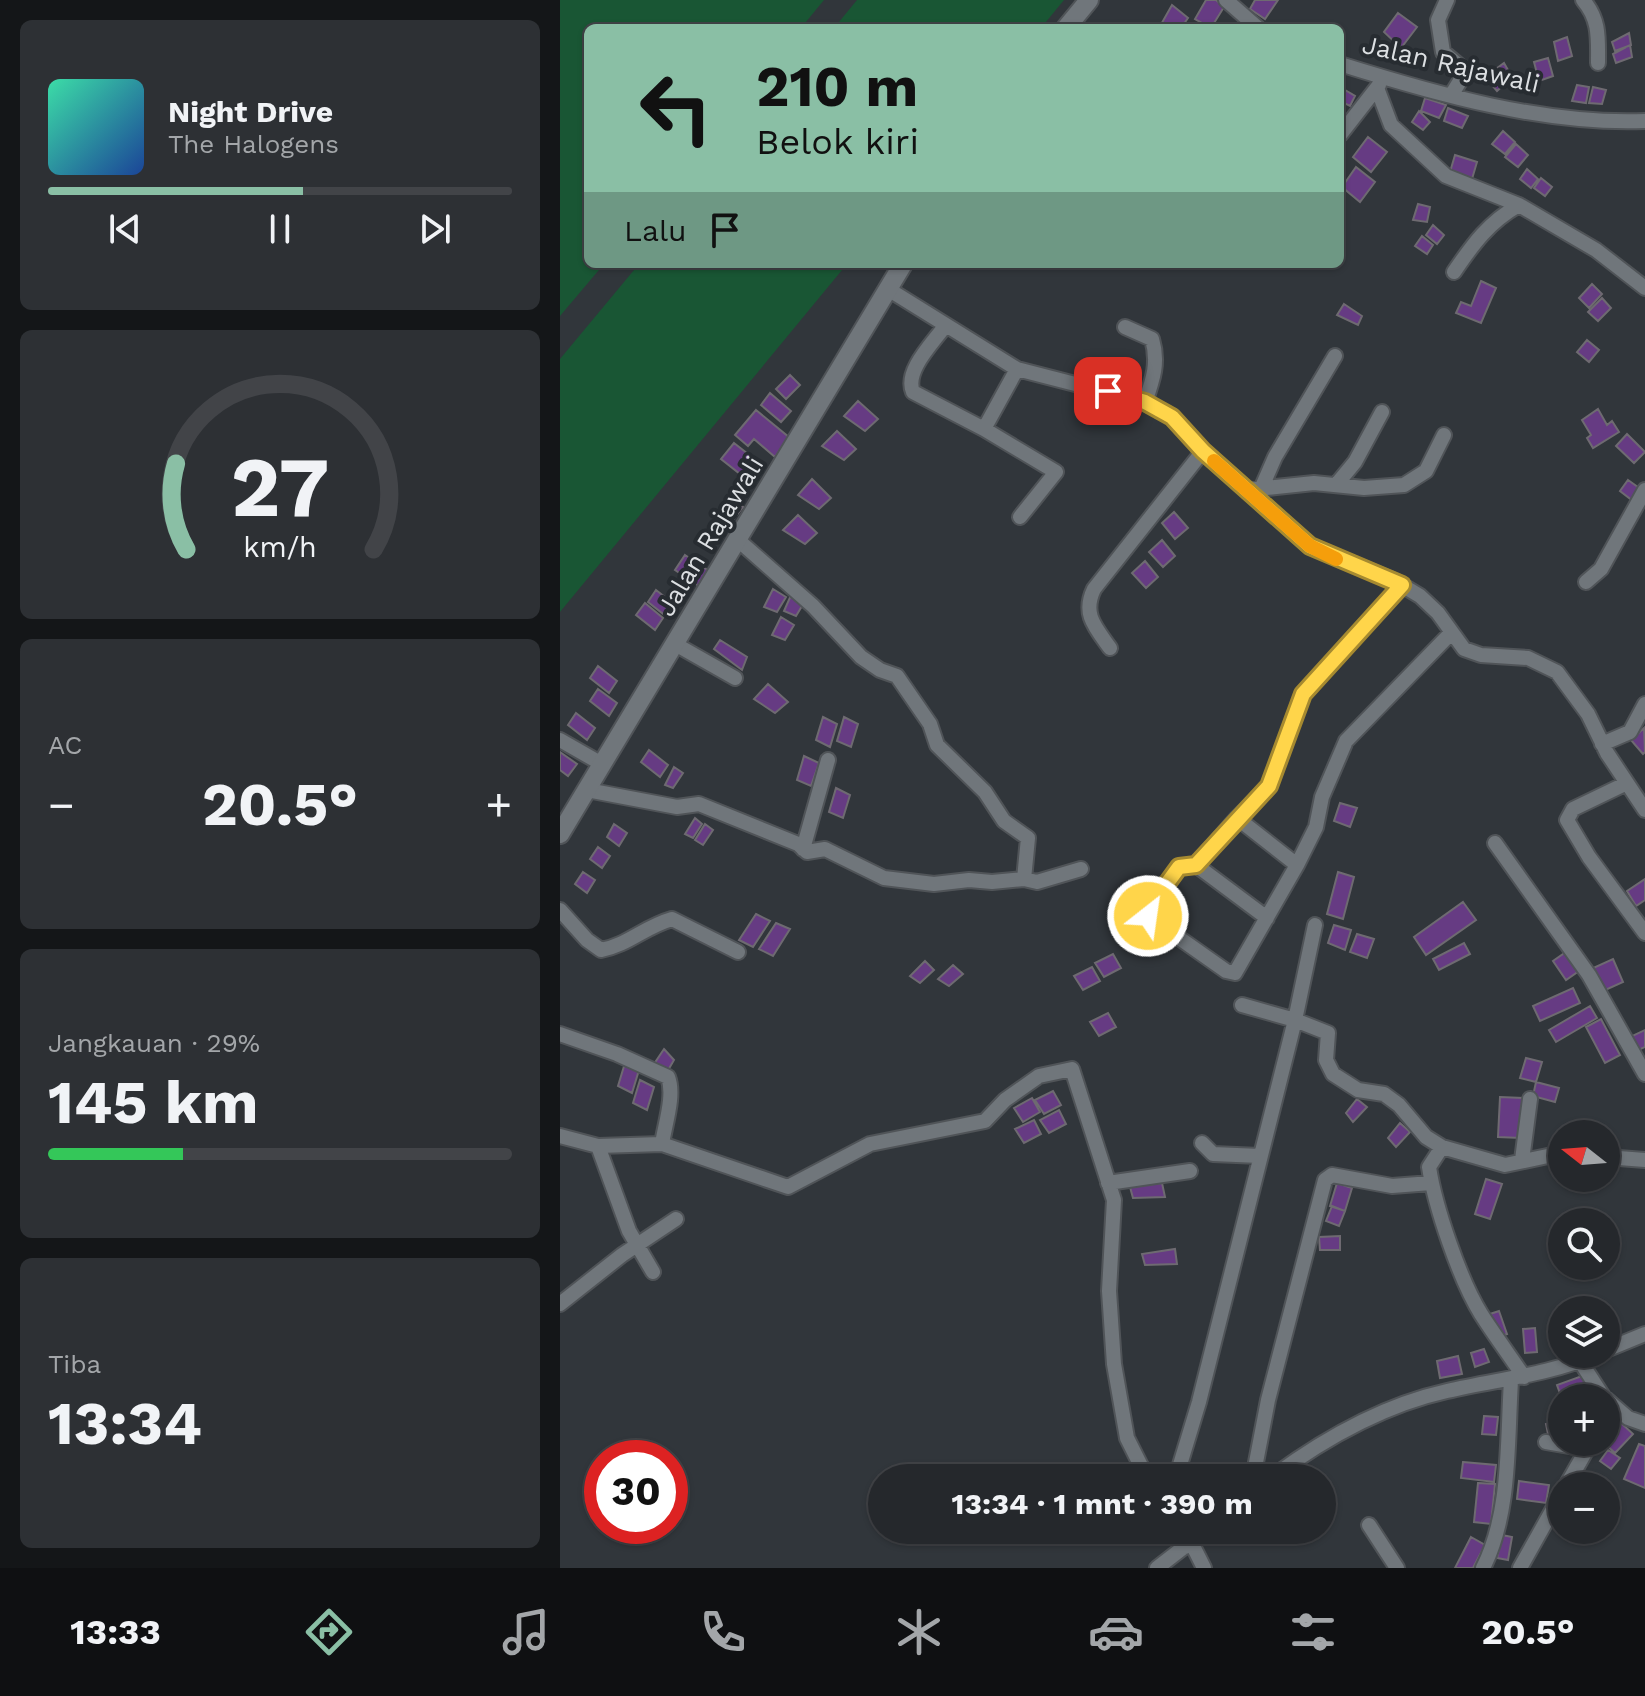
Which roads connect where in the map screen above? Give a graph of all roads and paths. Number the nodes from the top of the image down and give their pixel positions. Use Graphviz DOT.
graph roads {
  1 [pos="1089,0"];
  2 [pos="1226,0"];
  3 [pos="1447,0"];
  4 [pos="1583,0"];
  5 [pos="1069,24"];
  6 [pos="1253,24"];
  7 [pos="1598,63"];
  8 [pos="1344,66"];
  9 [pos="1380,82"];
  10 [pos="1452,94"];
  11 [pos="1645,121"];
  12 [pos="1344,130"];
  13 [pos="1519,205"];
  14 [pos="901,268"];
  15 [pos="1454,272"];
  16 [pos="1645,288"];
  17 [pos="888,289"];
  18 [pos="945,326"];
  19 [pos="1125,327"];
  20 [pos="1335,356"];
  21 [pos="1017,369"];
  22 [pos="1145,402"];
  23 [pos="1382,412"];
  24 [pos="984,429"];
  25 [pos="1444,435"];
  26 [pos="1203,451"];
  27 [pos="1336,485"];
  28 [pos="1254,489"];
  29 [pos="1645,490"];
  30 [pos="1020,517"];
  31 [pos="738,540"];
  32 [pos="1586,582"];
  33 [pos="1402,585"];
  34 [pos="1451,633"];
  35 [pos="675,644"];
  36 [pos="1110,648"];
  37 [pos="735,678"];
  38 [pos="1645,704"];
  39 [pos="560,740"];
  40 [pos="1602,744"];
  41 [pos="828,760"];
  42 [pos="602,764"];
  43 [pos="1627,783"];
  44 [pos="587,790"];
  45 [pos="1644,807"];
  46 [pos="1237,818"];
  47 [pos="560,834"];
  48 [pos="1495,843"];
  49 [pos="803,849"];
  50 [pos="1196,865"];
  51 [pos="1297,865"];
  52 [pos="1081,869"];
  53 [pos="1024,879"];
  54 [pos="560,910"];
  55 [pos="1267,918"];
  56 [pos="1315,925"];
  57 [pos="1645,933"];
  58 [pos="738,952"];
  59 [pos="1242,1005"];
  60 [pos="1295,1020"];
  61 [pos="560,1034"];
  62 [pos="1645,1074"];
  63 [pos="1530,1099"];
  64 [pos="560,1136"];
  65 [pos="1202,1143"];
  66 [pos="662,1144"];
  67 [pos="598,1146"];
  68 [pos="1442,1147"];
  69 [pos="1548,1155"];
  70 [pos="1260,1156"];
  71 [pos="1620,1158"];
  72 [pos="1522,1160"];
  73 [pos="1645,1160"];
  74 [pos="1190,1171"];
  75 [pos="1108,1183"];
  76 [pos="1431,1183"];
  77 [pos="676,1219"];
  78 [pos="637,1244"];
  79 [pos="653,1272"];
  80 [pos="560,1304"];
  81 [pos="1645,1334"];
  82 [pos="1620,1344"];
  83 [pos="1556,1368"];
  84 [pos="1518,1379"];
  85 [pos="1620,1413"];
  86 [pos="1645,1424"];
  87 [pos="1140,1464"];
  88 [pos="1180,1464"];
  89 [pos="1256,1464"];
  90 [pos="1290,1464"];
  91 [pos="1548,1518"];
  92 [pos="1369,1525"];
  93 [pos="1188,1545"];
  94 [pos="1157,1568"];
  95 [pos="1204,1568"];
  96 [pos="1397,1568"];
  97 [pos="1483,1568"];
  98 [pos="1520,1568"];
  1 -- 5 [label="street"];
  2 -- 6 [label="street"];
  3 -- 10 [label="street"];
  4 -- 7 [label="street"];
  8 -- 9 [label="street, Jalan Rajawali"];
  9 -- 10 [label="street, Jalan Rajawali"];
  9 -- 12 [label="street"];
  9 -- 13 [label="street"];
  10 -- 11 [label="street, Jalan Rajawali"];
  13 -- 15 [label="street"];
  13 -- 16 [label="street"];
  14 -- 17 [label="street, Jalan Rajawali"];
  17 -- 18 [label="street"];
  17 -- 31 [label="street, Jalan Rajawali"];
  18 -- 21 [label="street"];
  18 -- 24 [label="street"];
  19 -- 22 [label="street"];
  20 -- 28 [label="street"];
  21 -- 22 [label="street"];
  21 -- 24 [label="street"];
  22 -- 26 [label="street"];
  23 -- 27 [label="street"];
  24 -- 30 [label="street"];
  25 -- 27 [label="street"];
  26 -- 28 [label="street"];
  26 -- 36 [label="street"];
  27 -- 28 [label="street"];
  28 -- 33 [label="street"];
  29 -- 32 [label="street"];
  31 -- 35 [label="street, Jalan Rajawali"];
  31 -- 53 [label="street"];
  33 -- 34 [label="street"];
  33 -- 46 [label="street"];
  34 -- 40 [label="street"];
  34 -- 51 [label="street"];
  35 -- 37 [label="street"];
  35 -- 42 [label="street, Jalan Rajawali"];
  38 -- 40 [label="street"];
  39 -- 42 [label="street"];
  40 -- 43 [label="street"];
  41 -- 49 [label="street"];
  42 -- 44 [label="street, Jalan Rajawali"];
  43 -- 45 [label="street"];
  43 -- 57 [label="street"];
  44 -- 47 [label="street, Jalan Rajawali"];
  44 -- 49 [label="street"];
  46 -- 50 [label="street"];
  46 -- 51 [label="street"];
  48 -- 62 [label="street"];
  49 -- 53 [label="street"];
  50 -- 55 [label="street"];
  50 -- 55 [label="street"];
  51 -- 55 [label="street"];
  52 -- 53 [label="street"];
  54 -- 58 [label="street"];
  56 -- 60 [label="street"];
  59 -- 60 [label="street"];
  60 -- 68 [label="street"];
  60 -- 70 [label="street"];
  61 -- 66 [label="street"];
  63 -- 72 [label="street"];
  64 -- 67 [label="street"];
  65 -- 70 [label="street"];
  66 -- 67 [label="street"];
  66 -- 75 [label="street"];
  67 -- 78 [label="street"];
  68 -- 72 [label="street"];
  68 -- 76 [label="street"];
  69 -- 72 [label="street"];
  70 -- 88 [label="street"];
  71 -- 73 [label="street"];
  74 -- 75 [label="street"];
  75 -- 87 [label="street"];
  76 -- 84 [label="street"];
  76 -- 89 [label="street"];
  77 -- 78 [label="street"];
  78 -- 79 [label="street"];
  78 -- 80 [label="street"];
  81 -- 82 [label="street"];
  83 -- 84 [label="street"];
  84 -- 90 [label="street"];
  84 -- 97 [label="street"];
  85 -- 86 [label="street"];
  91 -- 98 [label="street"];
  92 -- 96 [label="street"];
  93 -- 94 [label="street"];
  93 -- 95 [label="street"];
}
